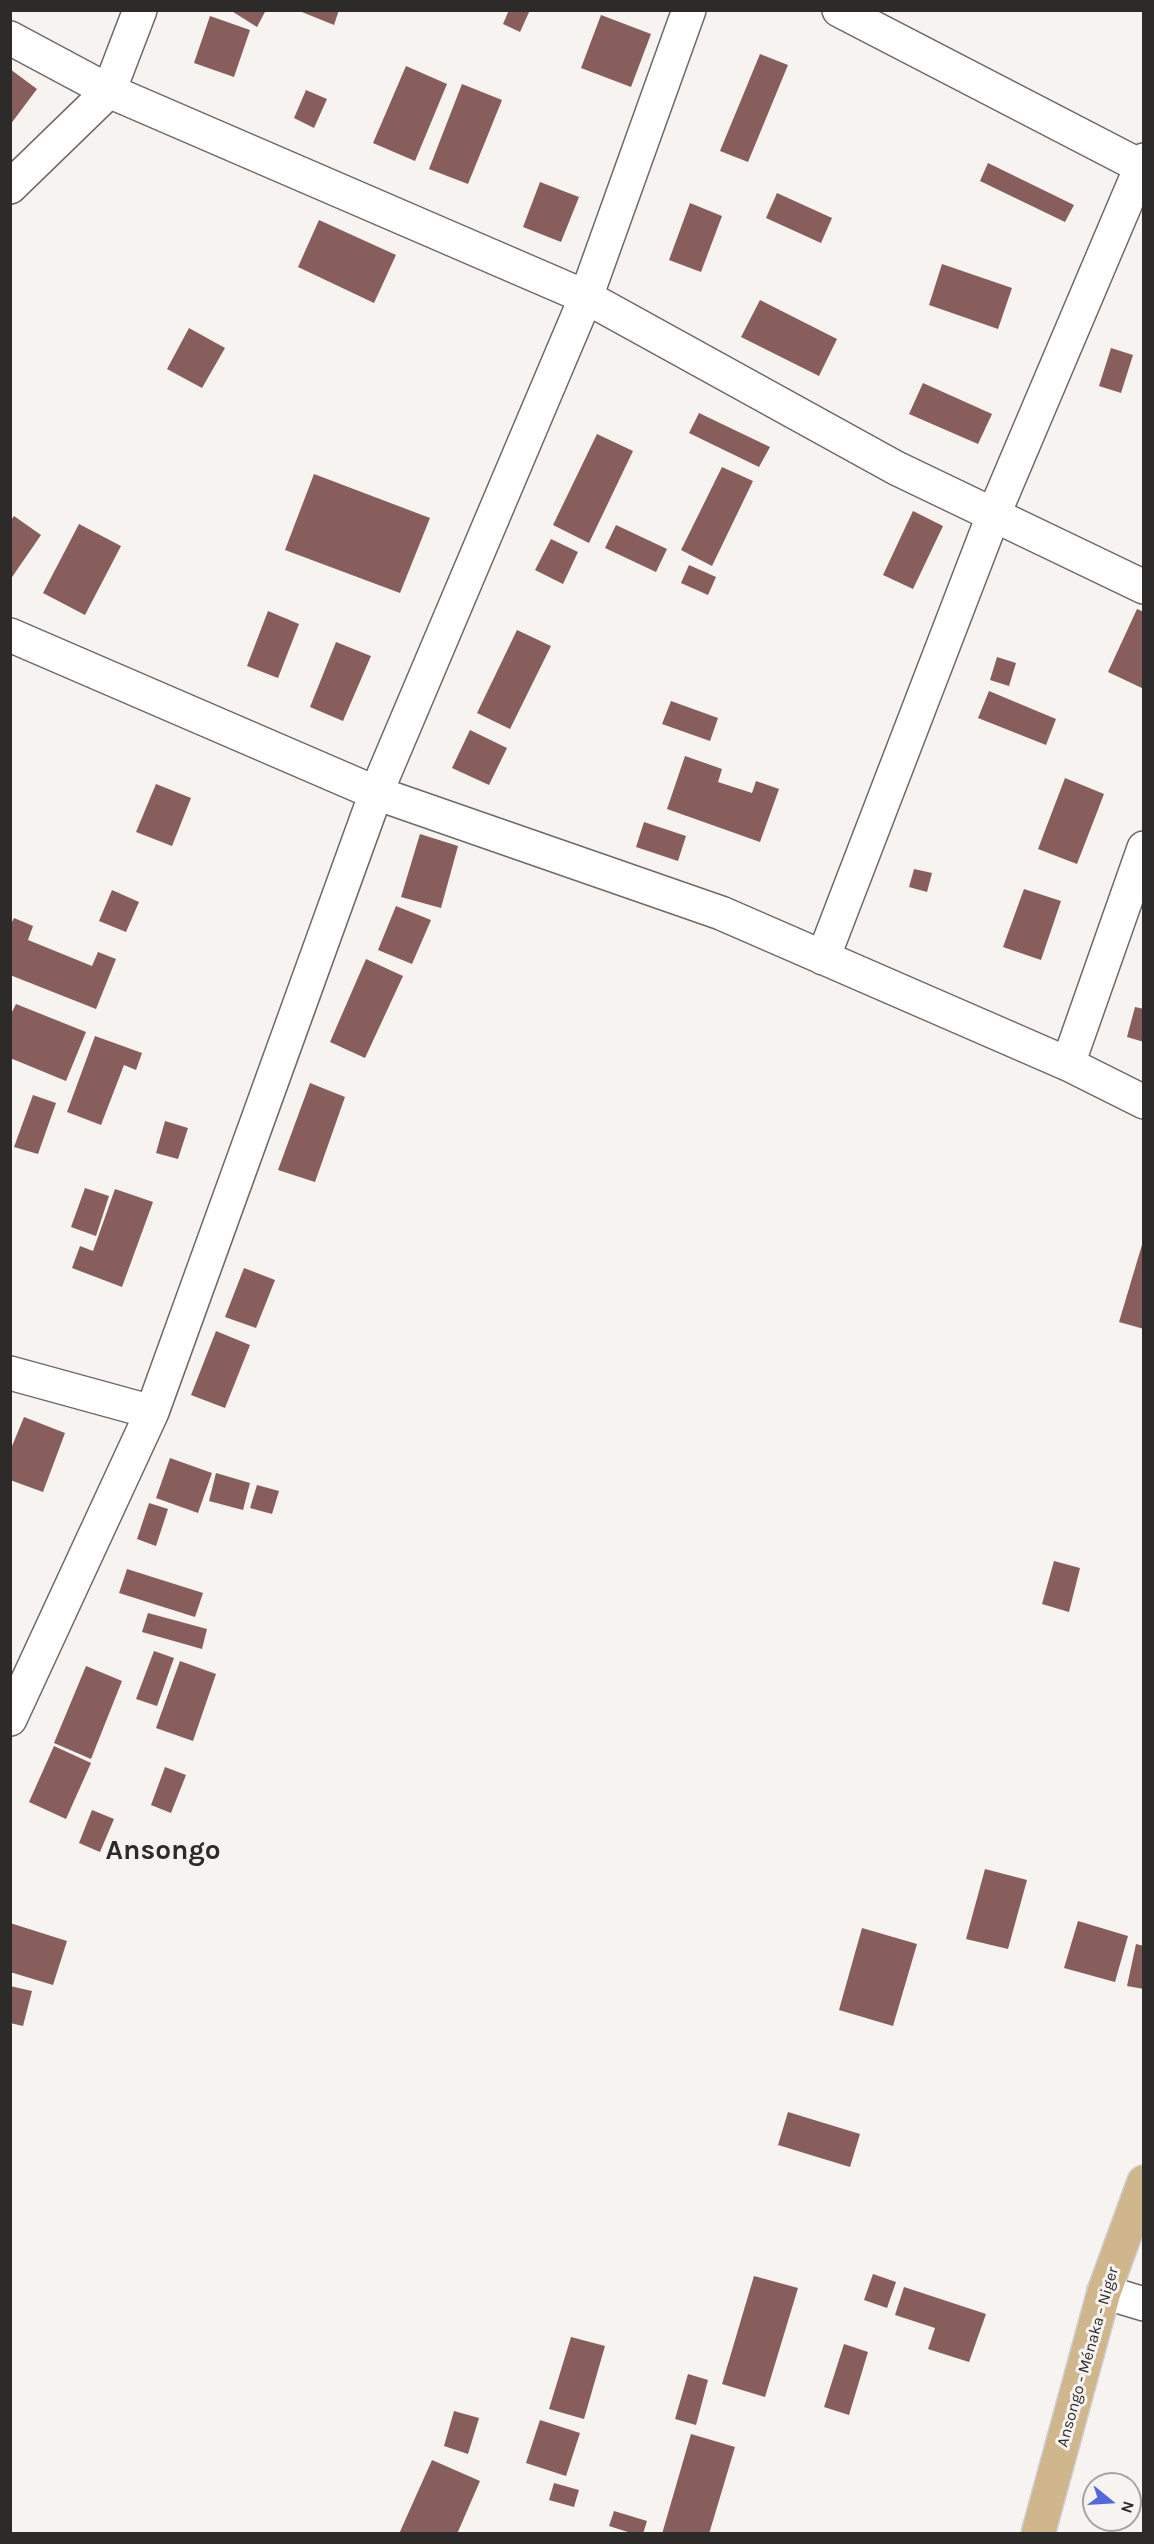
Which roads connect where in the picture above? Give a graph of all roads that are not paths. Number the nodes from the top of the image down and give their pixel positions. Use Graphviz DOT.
graph roads {
  1 [pos="140,10"];
  2 [pos="689,10"];
  3 [pos="839,10"];
  4 [pos="10,38"];
  5 [pos="109,91"];
  6 [pos="1143,165"];
  7 [pos="10,187"];
  8 [pos="586,297"];
  9 [pos="993,516"];
  10 [pos="1143,587"];
  11 [pos="10,635"];
  12 [pos="376,793"];
  13 [pos="1143,848"];
  14 [pos="823,958"];
  15 [pos="1068,1064"];
  16 [pos="1143,1102"];
  17 [pos="10,1373"];
  18 [pos="152,1412"];
  19 [pos="10,1719"];
  20 [pos="1143,2182"];
  21 [pos="1104,2292"];
  22 [pos="1143,2304"];
  23 [pos="1038,2534"];
  1 -- 5 [label="street"];
  2 -- 8 [label="street"];
  3 -- 6 [label="street"];
  4 -- 5 [label="street"];
  5 -- 7 [label="street"];
  5 -- 8 [label="street"];
  6 -- 9 [label="street"];
  8 -- 9 [label="street"];
  8 -- 12 [label="street"];
  9 -- 10 [label="street"];
  9 -- 14 [label="street"];
  11 -- 12 [label="street"];
  12 -- 14 [label="street"];
  12 -- 18 [label="street"];
  13 -- 15 [label="street"];
  14 -- 15 [label="street"];
  15 -- 16 [label="street"];
  17 -- 18 [label="street"];
  18 -- 19 [label="street"];
  20 -- 21 [label="main road, Ansongo - Ménaka - Niger"];
  21 -- 22 [label="street"];
  21 -- 23 [label="main road, Ansongo - Ménaka - Niger"];
}
